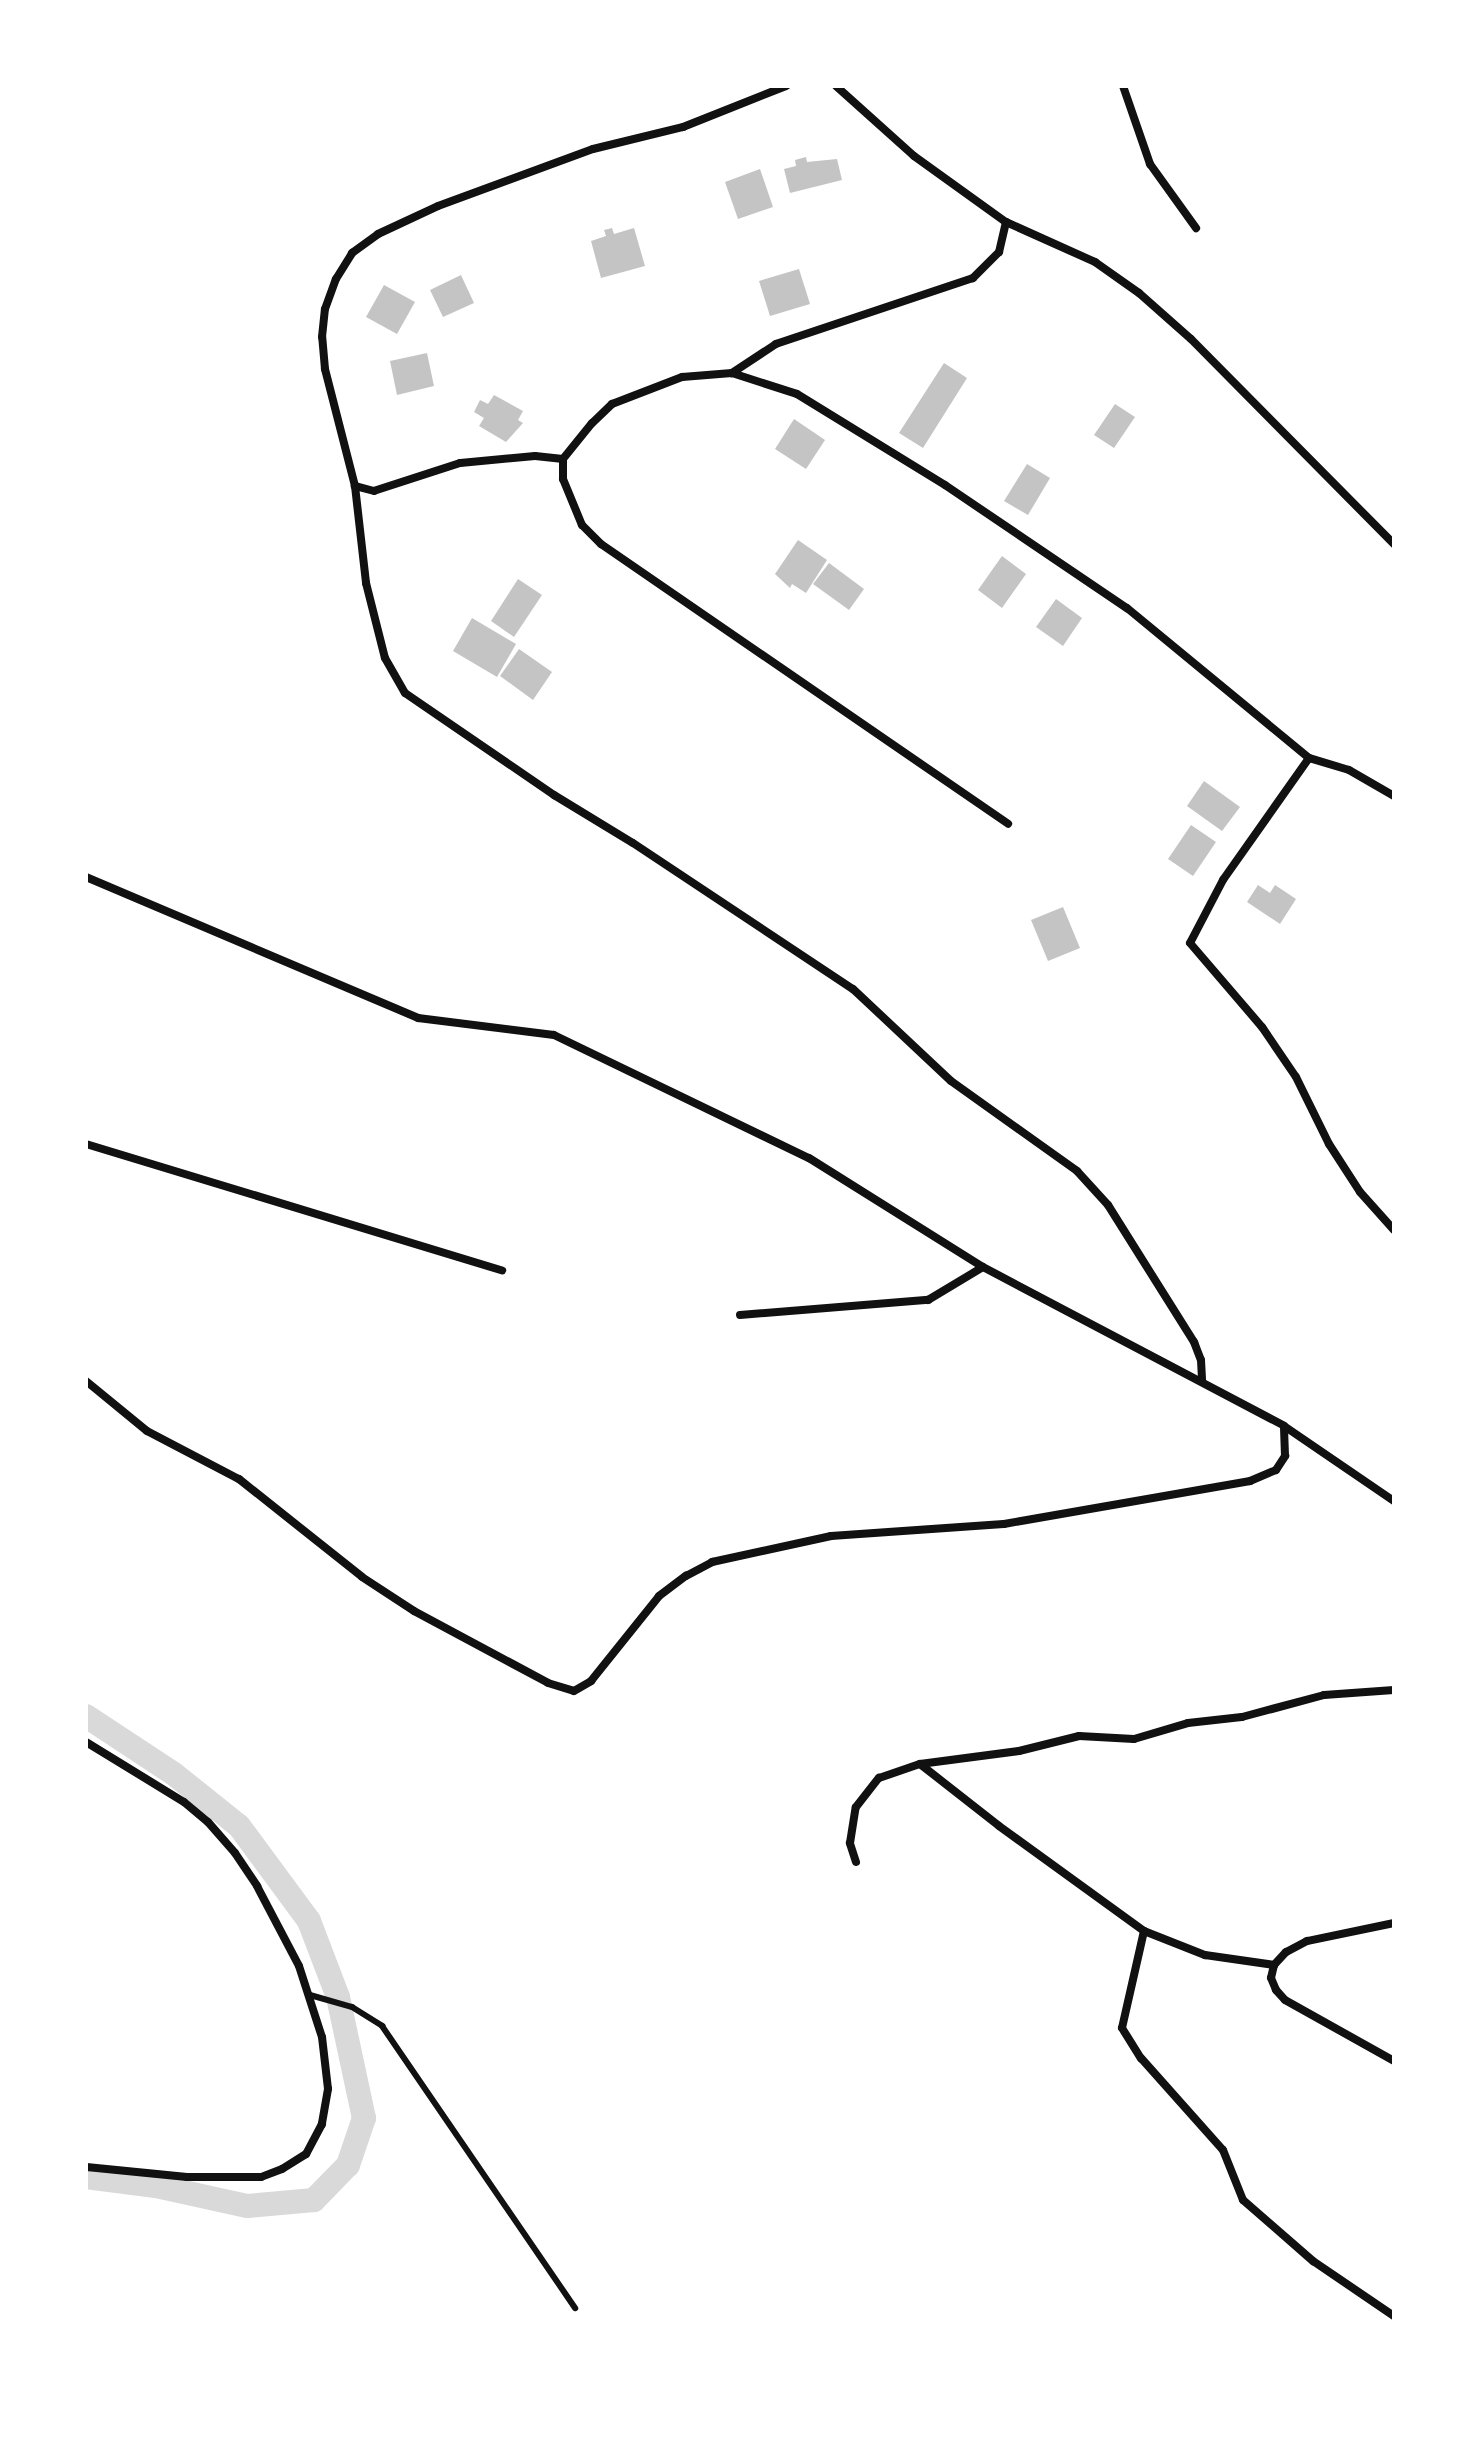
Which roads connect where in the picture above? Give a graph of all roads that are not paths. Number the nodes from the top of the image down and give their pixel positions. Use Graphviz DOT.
graph roads {
  1 [pos="786,86"];
  2 [pos="836,86"];
  3 [pos="1123,86"];
  4 [pos="1006,222"];
  5 [pos="1196,228"];
  6 [pos="732,373"];
  7 [pos="563,459"];
  8 [pos="355,486"];
  9 [pos="1394,544"];
  10 [pos="1309,758"];
  11 [pos="1394,796"];
  12 [pos="1008,824"];
  13 [pos="86,877"];
  14 [pos="86,1144"];
  15 [pos="1394,1230"];
  16 [pos="983,1267"];
  17 [pos="502,1270"];
  18 [pos="740,1315"];
  19 [pos="86,1381"];
  20 [pos="1202,1381"];
  21 [pos="1284,1426"];
  22 [pos="1394,1501"];
  23 [pos="1394,1690"];
  24 [pos="86,1742"];
  25 [pos="920,1764"];
  26 [pos="856,1862"];
  27 [pos="1394,1923"];
  28 [pos="1144,1931"];
  29 [pos="1274,1965"];
  30 [pos="310,1995"];
  31 [pos="1394,2061"];
  32 [pos="86,2167"];
  33 [pos="575,2308"];
  34 [pos="1394,2316"];
  1 -- 8 [label="street"];
  2 -- 4 [label="street"];
  3 -- 5 [label="street"];
  4 -- 6 [label="street"];
  4 -- 9 [label="street"];
  6 -- 7 [label="street"];
  6 -- 10 [label="street"];
  7 -- 8 [label="street"];
  7 -- 12 [label="street"];
  8 -- 20 [label="street"];
  10 -- 11 [label="street"];
  10 -- 15 [label="street"];
  13 -- 16 [label="street"];
  14 -- 17 [label="street"];
  16 -- 18 [label="street"];
  16 -- 20 [label="street"];
  19 -- 21 [label="street"];
  20 -- 21 [label="street"];
  21 -- 22 [label="street"];
  23 -- 25 [label="street"];
  24 -- 30 [label="street"];
  25 -- 26 [label="street"];
  25 -- 28 [label="street"];
  27 -- 29 [label="street"];
  28 -- 29 [label="street"];
  28 -- 34 [label="street"];
  29 -- 31 [label="street"];
  30 -- 32 [label="street"];
  30 -- 33 [label="lane"];
}
